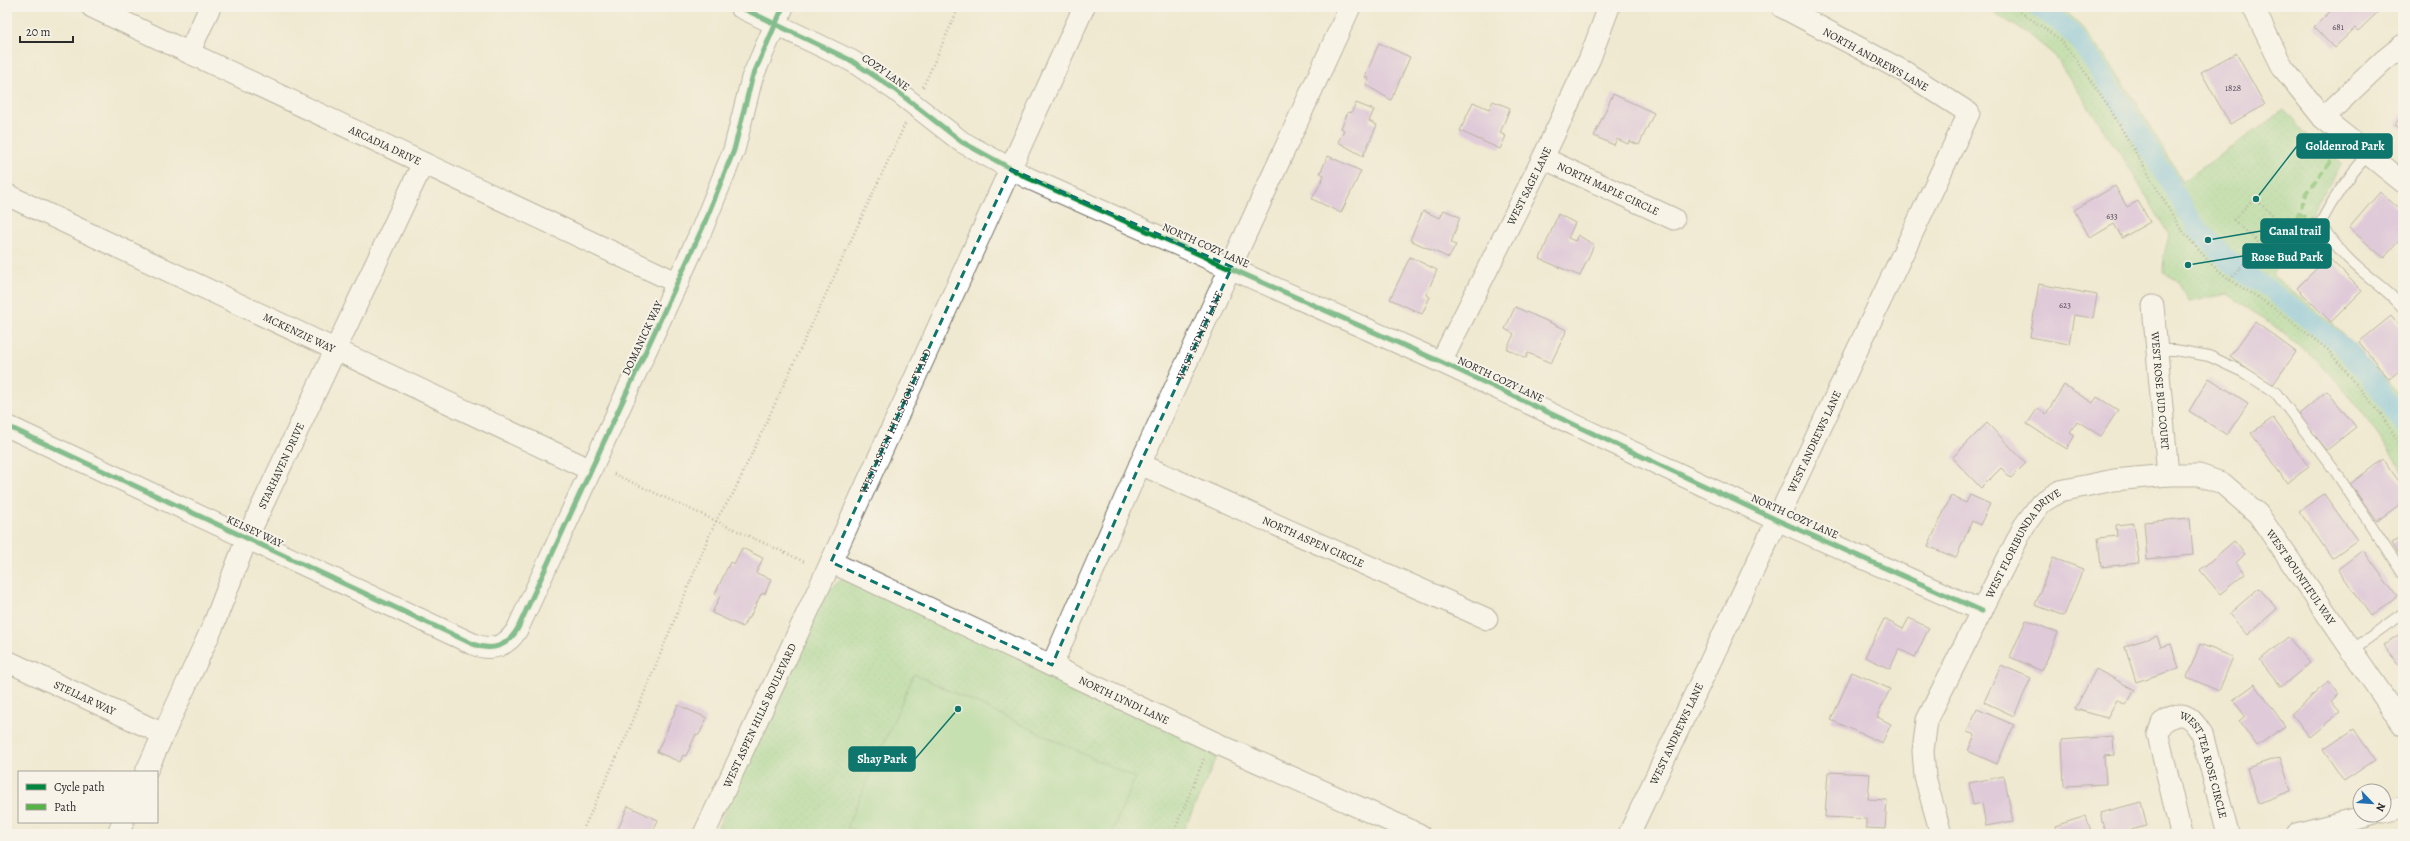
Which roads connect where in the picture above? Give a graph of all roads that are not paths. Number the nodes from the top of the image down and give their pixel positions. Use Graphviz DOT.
graph roads {
  1 [pos="92,7"];
  2 [pos="210,7"];
  3 [pos="740,7"];
  4 [pos="1084,7"];
  5 [pos="1350,7"];
  6 [pos="1609,7"];
  7 [pos="1782,7"];
  8 [pos="2253,7"];
  9 [pos="779,15"];
  10 [pos="2403,45"];
  11 [pos="189,52"];
  12 [pos="1968,113"];
  13 [pos="2322,118"];
  14 [pos="2368,154"];
  15 [pos="1543,158"];
  16 [pos="423,163"];
  17 [pos="1011,169"];
  18 [pos="2403,182"];
  19 [pos="8,197"];
  20 [pos="1674,219"];
  21 [pos="1232,267"];
  22 [pos="678,283"];
  23 [pos="2153,306"];
  24 [pos="2403,308"];
  25 [pos="336,350"];
  26 [pos="2156,350"];
  27 [pos="1441,362"];
  28 [pos="7,426"];
  29 [pos="1140,464"];
  30 [pos="591,470"];
  31 [pos="2168,475"];
  32 [pos="1777,520"];
  33 [pos="247,538"];
  34 [pos="831,562"];
  35 [pos="2403,574"];
  36 [pos="1982,611"];
  37 [pos="2403,613"];
  38 [pos="1486,619"];
  39 [pos="497,647"];
  40 [pos="2352,650"];
  41 [pos="7,662"];
  42 [pos="1052,665"];
  43 [pos="2403,725"];
  44 [pos="163,734"];
  45 [pos="146,771"];
  46 [pos="2403,807"];
  47 [pos="2392,810"];
  48 [pos="2352,820"];
  49 [pos="123,823"];
  50 [pos="118,834"];
  51 [pos="704,834"];
  52 [pos="1419,834"];
  53 [pos="1629,834"];
  54 [pos="1941,834"];
  55 [pos="2181,834"];
  56 [pos="2228,834"];
  57 [pos="2296,834"];
  1 -- 11 [label="street, ARCADIA DRIVE"];
  2 -- 11 [label="street"];
  3 -- 9 [label="street, COZY LANE"];
  4 -- 17 [label="street, WEST ASPEN HILLS BOULEVARD"];
  5 -- 21 [label="street, WEST SIDNEY LANE"];
  6 -- 15 [label="street, WEST SAGE LANE"];
  7 -- 12 [label="street, NORTH ANDREWS LANE"];
  8 -- 13 [label="street"];
  9 -- 17 [label="street, COZY LANE"];
  9 -- 22 [label="street, DOMANICK WAY"];
  10 -- 13 [label="street"];
  11 -- 16 [label="street, ARCADIA DRIVE"];
  12 -- 32 [label="street, WEST ANDREWS LANE"];
  13 -- 14 [label="street"];
  14 -- 18 [label="street"];
  14 -- 24 [label="lane"];
  15 -- 20 [label="street, NORTH MAPLE CIRCLE"];
  15 -- 27 [label="street, WEST SAGE LANE"];
  16 -- 22 [label="street, ARCADIA DRIVE"];
  16 -- 25 [label="street, STARHAVEN DRIVE"];
  17 -- 21 [label="street, NORTH COZY LANE"];
  17 -- 34 [label="street, WEST ASPEN HILLS BOULEVARD"];
  19 -- 25 [label="street, MCKENZIE WAY"];
  21 -- 27 [label="street, NORTH COZY LANE"];
  21 -- 29 [label="street, WEST SIDNEY LANE"];
  22 -- 30 [label="street, DOMANICK WAY"];
  23 -- 26 [label="street, WEST ROSE BUD COURT"];
  25 -- 30 [label="street, MCKENZIE WAY"];
  25 -- 33 [label="street, STARHAVEN DRIVE"];
  26 -- 31 [label="street, WEST ROSE BUD COURT"];
  26 -- 35 [label="lane"];
  27 -- 32 [label="street, NORTH COZY LANE"];
  28 -- 33 [label="street, KELSEY WAY"];
  29 -- 38 [label="street, NORTH ASPEN CIRCLE"];
  29 -- 42 [label="street, WEST SIDNEY LANE"];
  30 -- 39 [label="street, DOMANICK WAY"];
  31 -- 36 [label="street, WEST FLORIBUNDA DRIVE"];
  31 -- 40 [label="street, WEST BOUNTIFUL WAY"];
  32 -- 36 [label="street, NORTH COZY LANE"];
  32 -- 53 [label="street, WEST ANDREWS LANE"];
  33 -- 39 [label="street, KELSEY WAY"];
  33 -- 44 [label="street, STARHAVEN DRIVE"];
  34 -- 42 [label="street, NORTH LYNDI LANE"];
  34 -- 51 [label="street, WEST ASPEN HILLS BOULEVARD"];
  36 -- 54 [label="street, WEST FLORIBUNDA DRIVE"];
  37 -- 40 [label="lane"];
  40 -- 43 [label="street, WEST BOUNTIFUL WAY"];
  41 -- 44 [label="street, STELLAR WAY"];
  42 -- 52 [label="street, NORTH LYNDI LANE"];
  44 -- 45 [label="street, STARHAVEN DRIVE"];
  46 -- 47 [label="street"];
  48 -- 57 [label="street"];
  49 -- 50 [label="street"];
  55 -- 56 [label="street, WEST TEA ROSE CIRCLE"];
}
